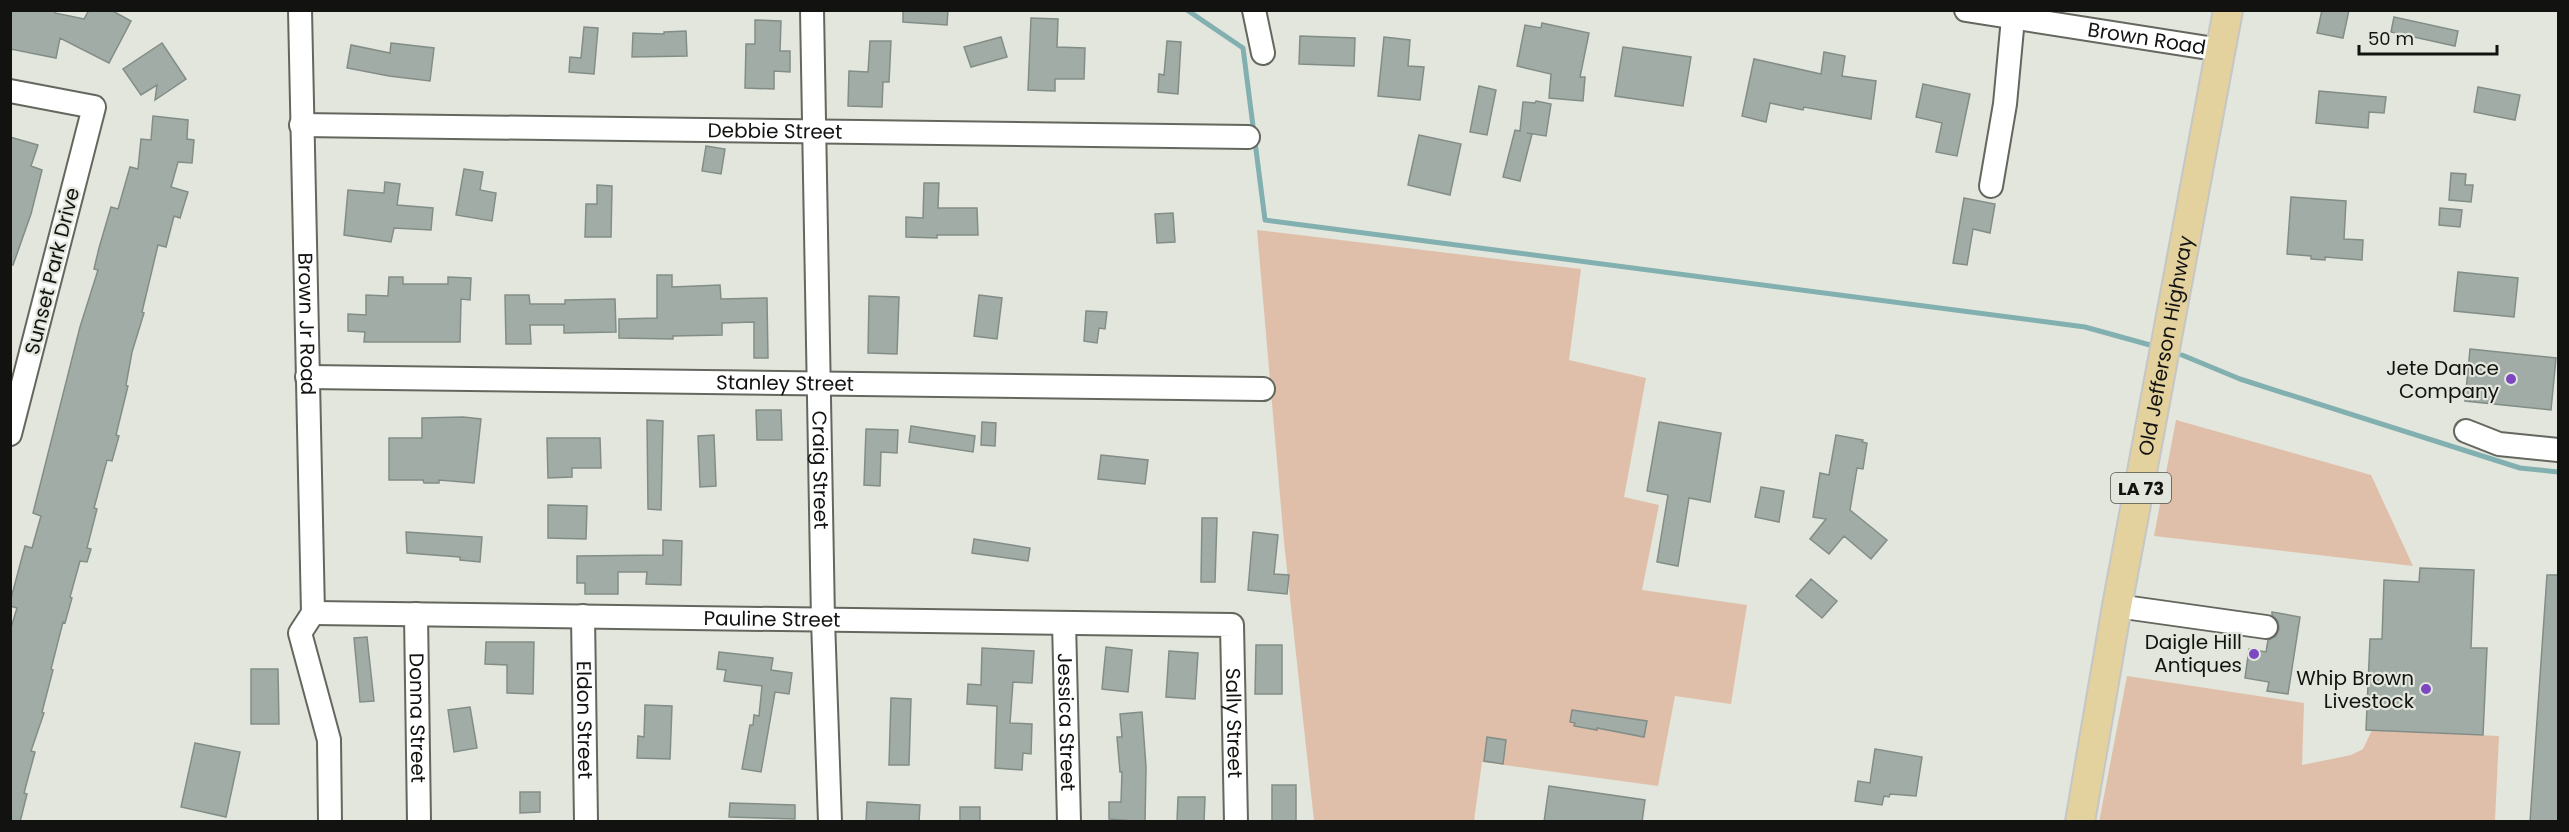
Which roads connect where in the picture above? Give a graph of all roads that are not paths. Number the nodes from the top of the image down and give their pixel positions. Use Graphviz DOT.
graph roads {
  1 [pos="300,10"];
  2 [pos="812,10"];
  3 [pos="1254,10"];
  4 [pos="1966,10"];
  5 [pos="2228,10"];
  6 [pos="2013,18"];
  7 [pos="2221,50"];
  8 [pos="1263,53"];
  9 [pos="10,91"];
  10 [pos="301,125"];
  11 [pos="814,132"];
  12 [pos="1248,137"];
  13 [pos="1991,186"];
  14 [pos="307,377"];
  15 [pos="819,384"];
  16 [pos="1263,389"];
  17 [pos="2466,431"];
  18 [pos="10,434"];
  19 [pos="2559,450"];
  20 [pos="2117,606"];
  21 [pos="313,612"];
  22 [pos="416,614"];
  23 [pos="583,616"];
  24 [pos="823,620"];
  25 [pos="1064,623"];
  26 [pos="1232,625"];
  27 [pos="2266,627"];
  28 [pos="330,822"];
  29 [pos="418,822"];
  30 [pos="586,822"];
  31 [pos="830,822"];
  32 [pos="1069,822"];
  33 [pos="1236,822"];
  34 [pos="2080,822"];
  1 -- 10 [label="street, Brown Jr Road"];
  2 -- 11 [label="street, Craig Street"];
  3 -- 8 [label="street"];
  4 -- 6 [label="street, Brown Road"];
  5 -- 7 [label="main road, Old Jefferson Highway / LA 73"];
  6 -- 7 [label="street, Brown Road"];
  6 -- 13 [label="street"];
  7 -- 20 [label="main road, Old Jefferson Highway / LA 73"];
  9 -- 18 [label="street, Sunset Park Drive"];
  10 -- 11 [label="street, Debbie Street"];
  10 -- 14 [label="street, Brown Jr Road"];
  11 -- 12 [label="street, Debbie Street"];
  11 -- 15 [label="street, Craig Street"];
  14 -- 15 [label="street, Stanley Street"];
  14 -- 21 [label="street, Brown Jr Road"];
  15 -- 16 [label="street, Stanley Street"];
  15 -- 24 [label="street, Craig Street"];
  17 -- 19 [label="street"];
  20 -- 27 [label="street"];
  20 -- 34 [label="main road, Old Jefferson Highway / LA 73"];
  21 -- 22 [label="street, Pauline Street"];
  21 -- 28 [label="street"];
  22 -- 23 [label="street, Pauline Street"];
  22 -- 29 [label="street, Donna Street"];
  23 -- 24 [label="street, Pauline Street"];
  23 -- 30 [label="street, Eldon Street"];
  24 -- 25 [label="street, Pauline Street"];
  24 -- 31 [label="street, Craig Street"];
  25 -- 26 [label="street, Pauline Street"];
  25 -- 32 [label="street, Jessica Street"];
  26 -- 33 [label="street, Sally Street"];
}
